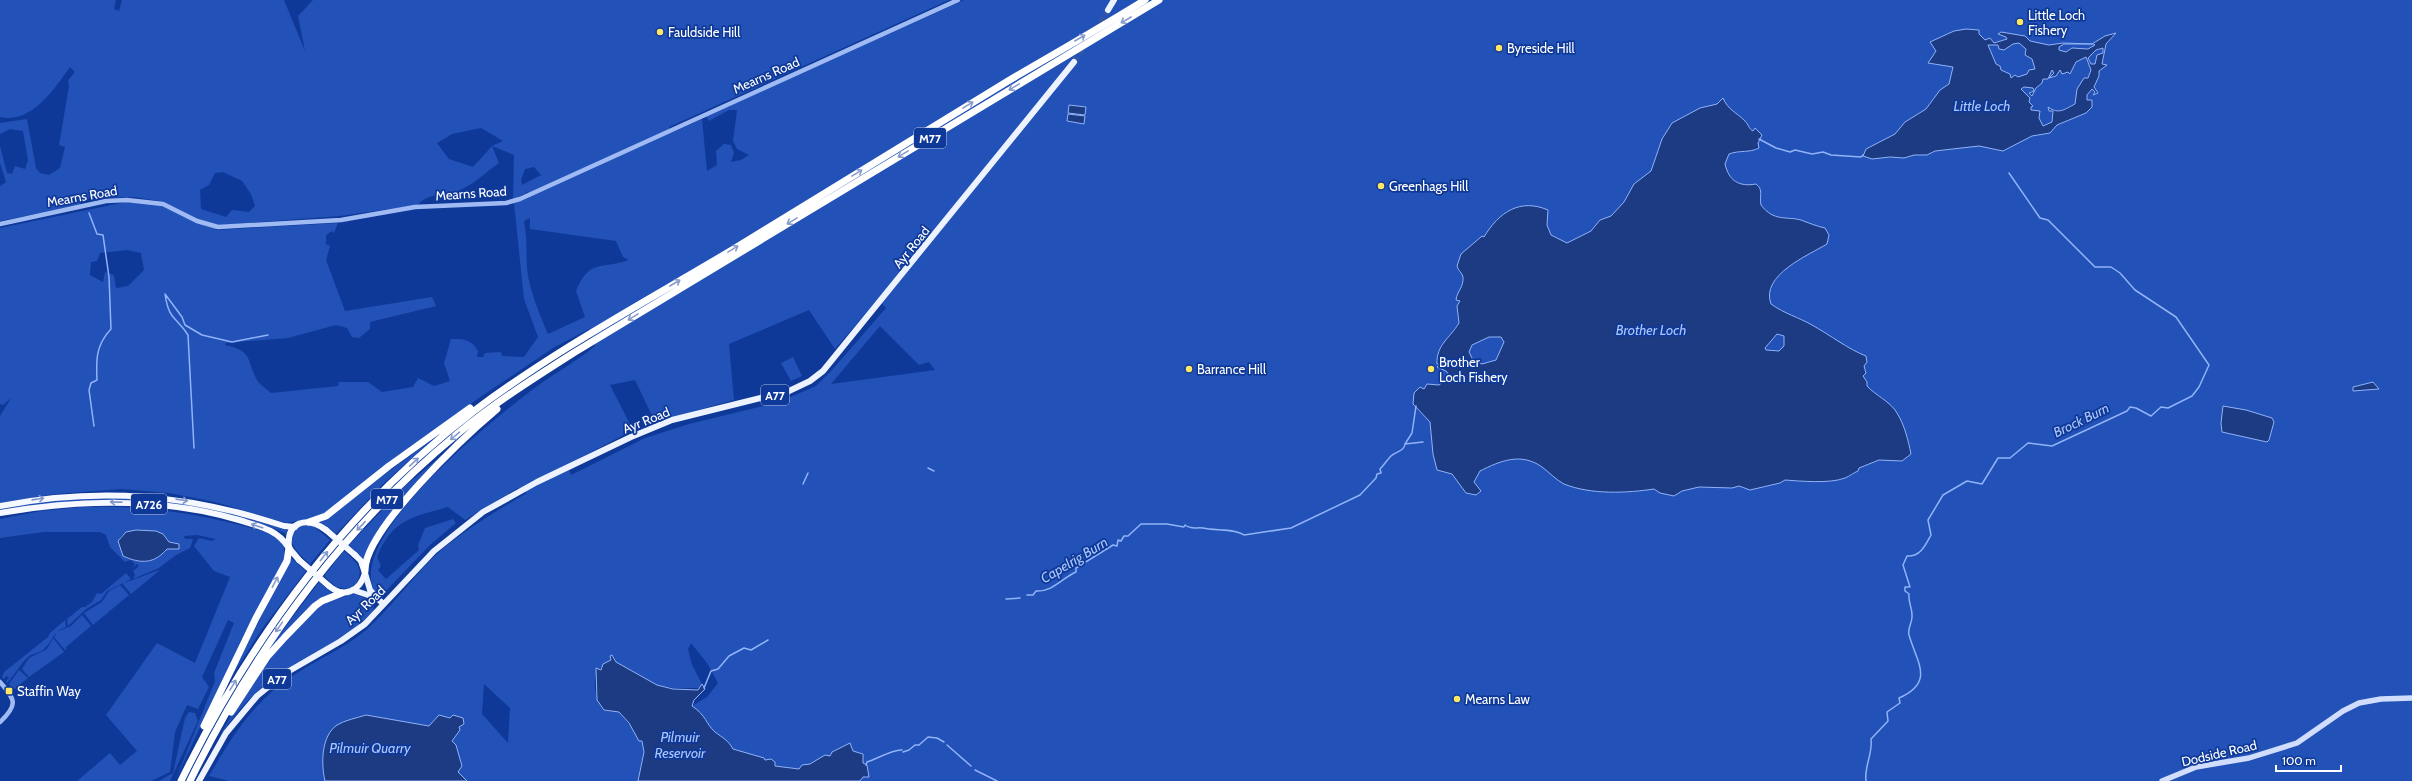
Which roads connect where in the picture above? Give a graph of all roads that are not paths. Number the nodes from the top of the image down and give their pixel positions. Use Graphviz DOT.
graph roads {
  1 [pos="958,0"];
  2 [pos="1114,0"];
  3 [pos="1145,0"];
  4 [pos="1159,0"];
  5 [pos="1108,10"];
  6 [pos="1074,62"];
  7 [pos="0,224"];
  8 [pos="588,335"];
  9 [pos="548,369"];
  10 [pos="0,506"];
  11 [pos="2,513"];
  12 [pos="309,522"];
  13 [pos="295,526"];
  14 [pos="289,548"];
  15 [pos="365,572"];
  16 [pos="353,590"];
  17 [pos="342,593"];
  18 [pos="376,598"];
  19 [pos="383,604"];
  20 [pos="0,682"];
  21 [pos="2412,698"];
  22 [pos="0,722"];
  23 [pos="181,781"];
  24 [pos="190,781"];
  25 [pos="194,781"];
  26 [pos="199,781"];
  27 [pos="2162,781"];
  1 -- 7 [label="street, Mearns Road"];
  2 -- 5 [label="main road"];
  8 -- 3 [label="highway, M77, one-way"];
  4 -- 9 [label="highway, M77, one-way"];
  6 -- 19 [label="main road, Ayr Road / A77"];
  8 -- 12 [label="highway"];
  23 -- 8 [label="highway, M77, one-way"];
  9 -- 15 [label="highway"];
  9 -- 24 [label="highway, M77, one-way"];
  10 -- 13 [label="highway, A726, one-way"];
  14 -- 11 [label="highway, A726, one-way"];
  12 -- 13 [label="highway, A726"];
  12 -- 15 [label="highway, bridge"];
  13 -- 14 [label="highway"];
  14 -- 17 [label="highway, A726, bridge"];
  23 -- 14 [label="highway, M77, one-way"];
  15 -- 16 [label="highway"];
  15 -- 18 [label="main road"];
  16 -- 17 [label="highway"];
  16 -- 18 [label="main road"];
  17 -- 25 [label="highway"];
  18 -- 19 [label="main road"];
  19 -- 26 [label="main road, Ayr Road / A77"];
  20 -- 22 [label="street"];
  21 -- 27 [label="main road, Dodside Road"];
}
